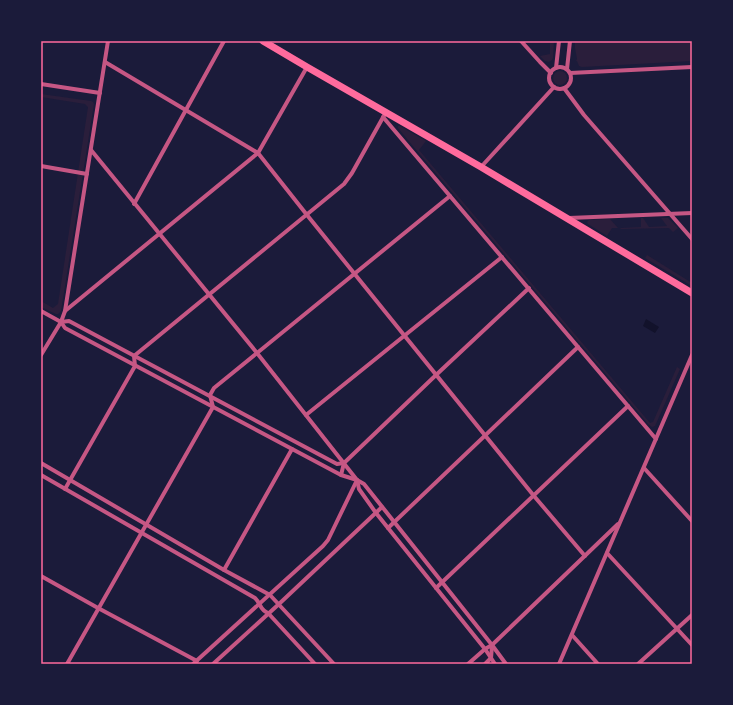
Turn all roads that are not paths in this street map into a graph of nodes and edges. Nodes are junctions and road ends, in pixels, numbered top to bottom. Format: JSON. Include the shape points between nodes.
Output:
{"nodes":[{"id":1,"x":108,"y":41,"type":"edge"},
{"id":2,"x":224,"y":41,"type":"edge"},
{"id":3,"x":263,"y":41,"type":"edge"},
{"id":4,"x":522,"y":41,"type":"edge"},
{"id":5,"x":559,"y":41,"type":"edge"},
{"id":6,"x":570,"y":41,"type":"edge"},
{"id":7,"x":105,"y":62,"type":"junction"},
{"id":8,"x":307,"y":67,"type":"junction"},
{"id":9,"x":692,"y":67,"type":"edge"},
{"id":10,"x":556,"y":68,"type":"junction"},
{"id":11,"x":567,"y":69,"type":"junction"},
{"id":12,"x":551,"y":73,"type":"junction"},
{"id":13,"x":570,"y":74,"type":"junction"},
{"id":14,"x":41,"y":84,"type":"edge"},
{"id":15,"x":554,"y":87,"type":"junction"},
{"id":16,"x":564,"y":88,"type":"junction"},
{"id":17,"x":100,"y":93,"type":"junction"},
{"id":18,"x":186,"y":110,"type":"junction"},
{"id":19,"x":385,"y":114,"type":"junction"},
{"id":20,"x":91,"y":150,"type":"junction"},
{"id":21,"x":258,"y":153,"type":"junction"},
{"id":22,"x":41,"y":166,"type":"edge"},
{"id":23,"x":481,"y":167,"type":"junction"},
{"id":24,"x":87,"y":174,"type":"junction"},
{"id":25,"x":450,"y":196,"type":"junction"},
{"id":26,"x":134,"y":204,"type":"junction"},
{"id":27,"x":670,"y":213,"type":"junction"},
{"id":28,"x":692,"y":213,"type":"edge"},
{"id":29,"x":307,"y":215,"type":"junction"},
{"id":30,"x":567,"y":218,"type":"junction"},
{"id":31,"x":159,"y":234,"type":"junction"},
{"id":32,"x":692,"y":239,"type":"edge"},
{"id":33,"x":502,"y":257,"type":"junction"},
{"id":34,"x":354,"y":274,"type":"junction"},
{"id":35,"x":528,"y":288,"type":"junction"},
{"id":36,"x":692,"y":293,"type":"edge"},
{"id":37,"x":209,"y":295,"type":"junction"},
{"id":38,"x":41,"y":311,"type":"edge"},
{"id":39,"x":65,"y":311,"type":"junction"},
{"id":40,"x":61,"y":322,"type":"junction"},
{"id":41,"x":404,"y":336,"type":"junction"},
{"id":42,"x":578,"y":347,"type":"junction"},
{"id":43,"x":257,"y":354,"type":"junction"},
{"id":44,"x":41,"y":355,"type":"edge"},
{"id":45,"x":692,"y":355,"type":"edge"},
{"id":46,"x":134,"y":356,"type":"junction"},
{"id":47,"x":134,"y":366,"type":"junction"},
{"id":48,"x":436,"y":375,"type":"junction"},
{"id":49,"x":210,"y":393,"type":"junction"},
{"id":50,"x":628,"y":406,"type":"junction"},
{"id":51,"x":213,"y":407,"type":"junction"},
{"id":52,"x":306,"y":415,"type":"junction"},
{"id":53,"x":485,"y":435,"type":"junction"},
{"id":54,"x":656,"y":439,"type":"junction"},
{"id":55,"x":292,"y":449,"type":"junction"},
{"id":56,"x":41,"y":463,"type":"edge"},
{"id":57,"x":344,"y":463,"type":"junction"},
{"id":58,"x":644,"y":468,"type":"junction"},
{"id":59,"x":41,"y":475,"type":"edge"},
{"id":60,"x":340,"y":475,"type":"junction"},
{"id":61,"x":70,"y":480,"type":"junction"},
{"id":62,"x":357,"y":480,"type":"junction"},
{"id":63,"x":65,"y":489,"type":"junction"},
{"id":64,"x":534,"y":496,"type":"junction"},
{"id":65,"x":382,"y":508,"type":"junction"},
{"id":66,"x":376,"y":512,"type":"junction"},
{"id":67,"x":692,"y":521,"type":"edge"},
{"id":68,"x":394,"y":522,"type":"junction"},
{"id":69,"x":620,"y":522,"type":"junction"},
{"id":70,"x":146,"y":524,"type":"junction"},
{"id":71,"x":388,"y":528,"type":"junction"},
{"id":72,"x":142,"y":533,"type":"junction"},
{"id":73,"x":607,"y":553,"type":"junction"},
{"id":74,"x":585,"y":556,"type":"junction"},
{"id":75,"x":224,"y":570,"type":"junction"},
{"id":76,"x":41,"y":576,"type":"edge"},
{"id":77,"x":442,"y":582,"type":"junction"},
{"id":78,"x":436,"y":588,"type":"junction"},
{"id":79,"x":270,"y":595,"type":"junction"},
{"id":80,"x":260,"y":603,"type":"junction"},
{"id":81,"x":279,"y":604,"type":"junction"},
{"id":82,"x":98,"y":608,"type":"junction"},
{"id":83,"x":268,"y":613,"type":"junction"},
{"id":84,"x":692,"y":615,"type":"edge"},
{"id":85,"x":677,"y":628,"type":"junction"},
{"id":86,"x":572,"y":634,"type":"junction"},
{"id":87,"x":492,"y":645,"type":"junction"},
{"id":88,"x":692,"y":645,"type":"edge"},
{"id":89,"x":485,"y":649,"type":"junction"},
{"id":90,"x":491,"y":658,"type":"junction"},
{"id":91,"x":195,"y":662,"type":"edge"},
{"id":92,"x":66,"y":664,"type":"edge"},
{"id":93,"x":213,"y":664,"type":"edge"},
{"id":94,"x":315,"y":664,"type":"edge"},
{"id":95,"x":334,"y":664,"type":"edge"},
{"id":96,"x":468,"y":664,"type":"edge"},
{"id":97,"x":485,"y":664,"type":"edge"},
{"id":98,"x":496,"y":664,"type":"edge"},
{"id":99,"x":506,"y":664,"type":"edge"},
{"id":100,"x":559,"y":664,"type":"edge"},
{"id":101,"x":598,"y":664,"type":"edge"},
{"id":102,"x":638,"y":664,"type":"edge"}],
"edges":[{"from":1,"to":7,"type":"street"},
{"from":2,"to":18,"type":"street"},
{"from":3,"to":8,"type":"main road"},
{"from":4,"to":12,"type":"street"},
{"from":5,"to":10,"type":"street"},
{"from":6,"to":11,"type":"street"},
{"from":7,"to":17,"type":"street"},
{"from":7,"to":18,"type":"street"},
{"from":8,"to":19,"type":"main road"},
{"from":8,"to":21,"type":"street"},
{"from":9,"to":13,"type":"street"},
{"from":10,"to":11,"type":"street"},
{"from":10,"to":12,"type":"street"},
{"from":11,"to":13,"type":"street"},
{"from":12,"to":15,"type":"street","via":[[550,82]]},
{"from":13,"to":16,"type":"street","via":[[570,82]]},
{"from":14,"to":17,"type":"street"},
{"from":15,"to":16,"type":"street"},
{"from":15,"to":23,"type":"street"},
{"from":16,"to":27,"type":"street","via":[[584,115]]},
{"from":17,"to":20,"type":"street"},
{"from":18,"to":21,"type":"street"},
{"from":18,"to":26,"type":"street"},
{"from":19,"to":23,"type":"main road"},
{"from":19,"to":25,"type":"street"},
{"from":19,"to":29,"type":"street","via":[[344,184]]},
{"from":20,"to":24,"type":"street"},
{"from":20,"to":26,"type":"street"},
{"from":21,"to":29,"type":"street"},
{"from":21,"to":31,"type":"street"},
{"from":22,"to":24,"type":"street"},
{"from":23,"to":30,"type":"main road"},
{"from":24,"to":39,"type":"street"},
{"from":25,"to":33,"type":"street"},
{"from":25,"to":34,"type":"street"},
{"from":26,"to":31,"type":"street"},
{"from":27,"to":28,"type":"street"},
{"from":27,"to":30,"type":"street"},
{"from":27,"to":32,"type":"street"},
{"from":29,"to":34,"type":"street"},
{"from":29,"to":37,"type":"street"},
{"from":30,"to":36,"type":"main road"},
{"from":31,"to":37,"type":"street"},
{"from":31,"to":39,"type":"street"},
{"from":33,"to":35,"type":"street"},
{"from":33,"to":41,"type":"street"},
{"from":34,"to":41,"type":"street"},
{"from":34,"to":43,"type":"street"},
{"from":35,"to":42,"type":"street"},
{"from":35,"to":48,"type":"street"},
{"from":37,"to":43,"type":"street"},
{"from":37,"to":46,"type":"street"},
{"from":38,"to":40,"type":"street"},
{"from":39,"to":40,"type":"street"},
{"from":40,"to":44,"type":"street"},
{"from":40,"to":46,"type":"street","via":[[69,321]]},
{"from":40,"to":47,"type":"street","via":[[65,328]]},
{"from":41,"to":48,"type":"street"},
{"from":41,"to":52,"type":"street"},
{"from":42,"to":50,"type":"street"},
{"from":42,"to":53,"type":"street"},
{"from":43,"to":49,"type":"street"},
{"from":43,"to":52,"type":"street"},
{"from":45,"to":54,"type":"street"},
{"from":46,"to":47,"type":"street"},
{"from":46,"to":49,"type":"street"},
{"from":47,"to":51,"type":"street"},
{"from":47,"to":61,"type":"street"},
{"from":48,"to":53,"type":"street"},
{"from":48,"to":57,"type":"street"},
{"from":49,"to":51,"type":"street"},
{"from":49,"to":57,"type":"street","via":[[337,464]]},
{"from":50,"to":54,"type":"street"},
{"from":50,"to":64,"type":"street"},
{"from":51,"to":55,"type":"street"},
{"from":51,"to":70,"type":"street"},
{"from":52,"to":57,"type":"street"},
{"from":53,"to":64,"type":"street"},
{"from":53,"to":68,"type":"street"},
{"from":54,"to":58,"type":"street"},
{"from":55,"to":60,"type":"street"},
{"from":55,"to":75,"type":"street"},
{"from":56,"to":61,"type":"street"},
{"from":57,"to":60,"type":"street"},
{"from":57,"to":62,"type":"street"},
{"from":58,"to":67,"type":"street"},
{"from":58,"to":69,"type":"street"},
{"from":59,"to":63,"type":"street"},
{"from":60,"to":62,"type":"street"},
{"from":61,"to":63,"type":"street"},
{"from":61,"to":70,"type":"street"},
{"from":62,"to":65,"type":"street","via":[[364,484]]},
{"from":62,"to":66,"type":"street","via":[[359,489]]},
{"from":62,"to":79,"type":"street","via":[[328,540]]},
{"from":63,"to":72,"type":"street"},
{"from":64,"to":74,"type":"street"},
{"from":64,"to":77,"type":"street"},
{"from":65,"to":66,"type":"street"},
{"from":65,"to":68,"type":"street"},
{"from":66,"to":71,"type":"street"},
{"from":66,"to":81,"type":"street"},
{"from":68,"to":71,"type":"street"},
{"from":68,"to":77,"type":"street"},
{"from":69,"to":73,"type":"street"},
{"from":69,"to":74,"type":"street"},
{"from":70,"to":72,"type":"street"},
{"from":70,"to":75,"type":"street"},
{"from":71,"to":78,"type":"street"},
{"from":72,"to":80,"type":"street"},
{"from":72,"to":82,"type":"street"},
{"from":73,"to":85,"type":"street"},
{"from":73,"to":86,"type":"street"},
{"from":74,"to":87,"type":"street"},
{"from":75,"to":79,"type":"street"},
{"from":76,"to":82,"type":"street"},
{"from":77,"to":78,"type":"street"},
{"from":77,"to":87,"type":"street"},
{"from":78,"to":89,"type":"street"},
{"from":79,"to":80,"type":"street"},
{"from":79,"to":81,"type":"street"},
{"from":80,"to":83,"type":"street","via":[[261,608]]},
{"from":80,"to":91,"type":"street"},
{"from":81,"to":83,"type":"street"},
{"from":81,"to":95,"type":"street"},
{"from":82,"to":91,"type":"street"},
{"from":82,"to":92,"type":"street"},
{"from":83,"to":93,"type":"street"},
{"from":83,"to":94,"type":"street"},
{"from":84,"to":85,"type":"street"},
{"from":85,"to":88,"type":"street"},
{"from":85,"to":102,"type":"street"},
{"from":86,"to":100,"type":"street"},
{"from":86,"to":101,"type":"street"},
{"from":87,"to":89,"type":"street"},
{"from":87,"to":90,"type":"street"},
{"from":87,"to":99,"type":"street"},
{"from":89,"to":90,"type":"street"},
{"from":89,"to":96,"type":"street"},
{"from":90,"to":97,"type":"street"},
{"from":90,"to":98,"type":"street"}]}
